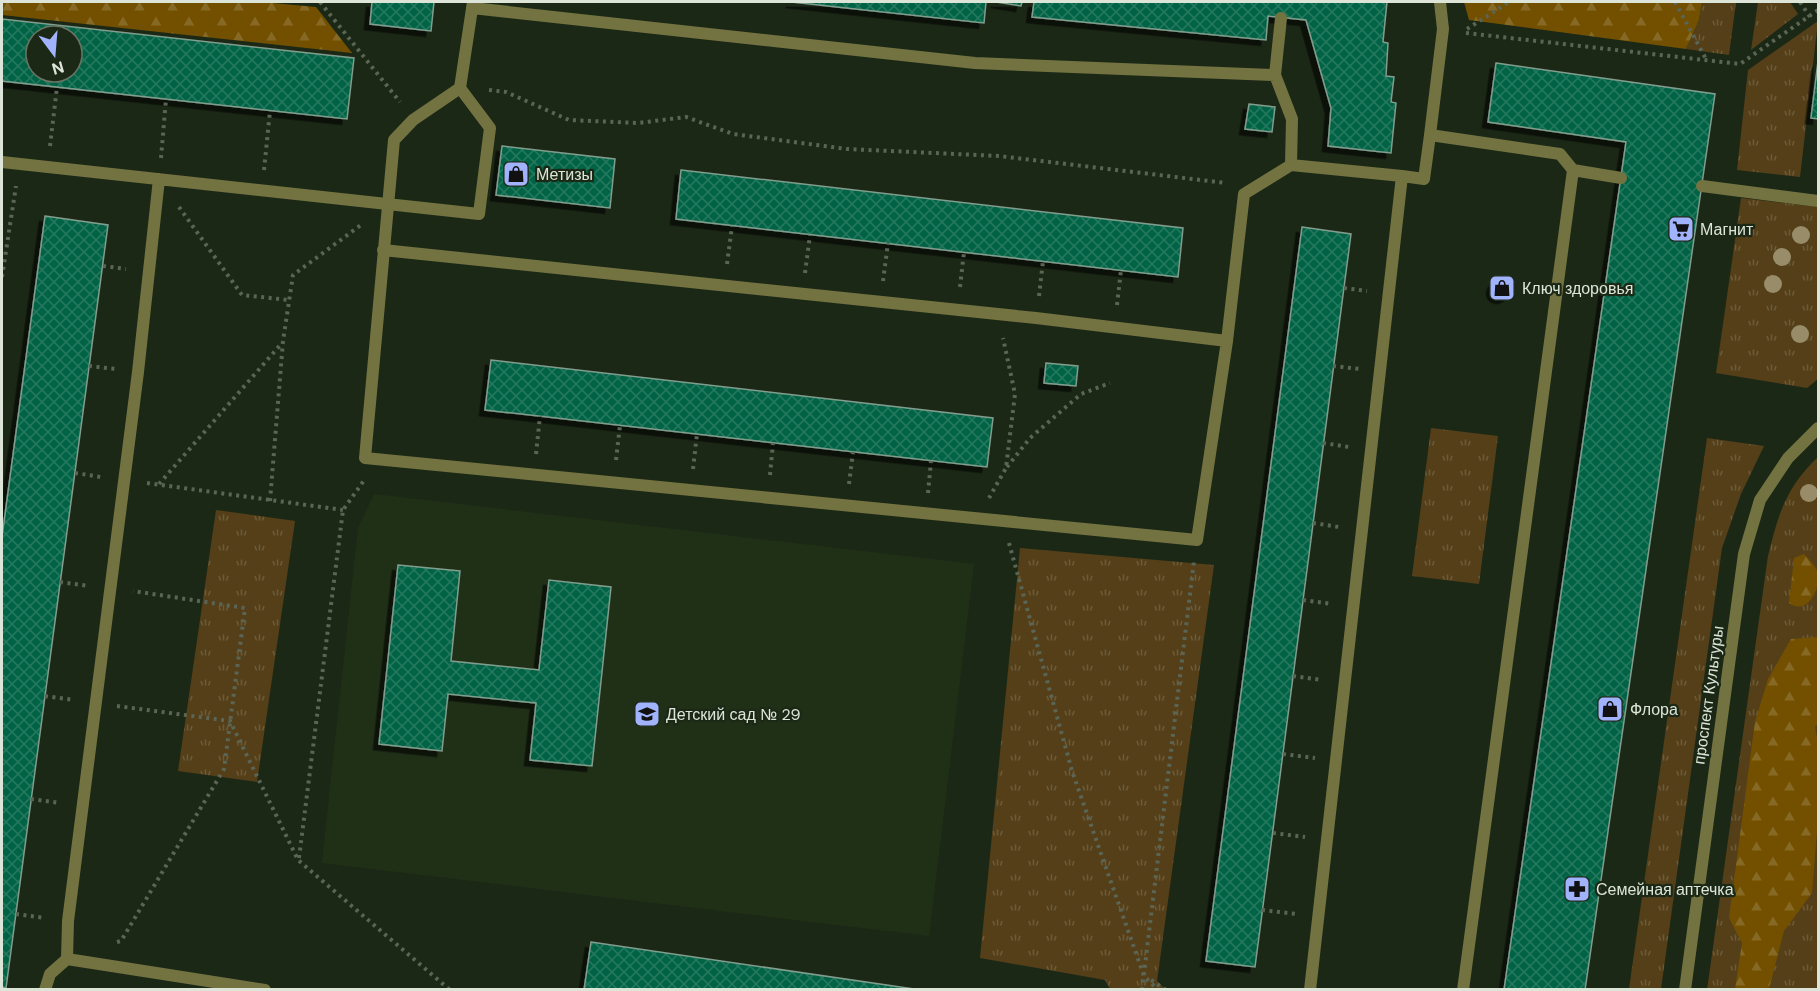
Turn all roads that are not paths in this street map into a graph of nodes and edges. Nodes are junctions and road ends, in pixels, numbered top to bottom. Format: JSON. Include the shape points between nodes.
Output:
{"nodes":[{"id":1,"x":1440,"y":2,"type":"edge"},
{"id":2,"x":472,"y":5,"type":"edge"},
{"id":3,"x":1281,"y":18,"type":"dead end"},
{"id":4,"x":1275,"y":75,"type":"junction"},
{"id":5,"x":460,"y":88,"type":"junction"},
{"id":6,"x":1430,"y":135,"type":"junction"},
{"id":7,"x":2,"y":162,"type":"edge"},
{"id":8,"x":1291,"y":165,"type":"junction"},
{"id":9,"x":1573,"y":171,"type":"junction"},
{"id":10,"x":1402,"y":176,"type":"junction"},
{"id":11,"x":1621,"y":178,"type":"dead end"},
{"id":12,"x":159,"y":179,"type":"junction"},
{"id":13,"x":1702,"y":186,"type":"dead end"},
{"id":14,"x":1818,"y":201,"type":"edge"},
{"id":15,"x":388,"y":205,"type":"junction"},
{"id":16,"x":383,"y":250,"type":"junction"},
{"id":17,"x":1227,"y":341,"type":"junction"},
{"id":18,"x":1818,"y":428,"type":"edge"},
{"id":19,"x":67,"y":959,"type":"junction"},
{"id":20,"x":45,"y":990,"type":"edge"},
{"id":21,"x":265,"y":990,"type":"edge"},
{"id":22,"x":1310,"y":990,"type":"edge"},
{"id":23,"x":1463,"y":990,"type":"edge"},
{"id":24,"x":1684,"y":990,"type":"edge"}],
"edges":[{"from":1,"to":6,"type":"street","via":[[1443,29]]},
{"from":2,"to":4,"type":"street","via":[[975,63]]},
{"from":2,"to":5,"type":"street"},
{"from":3,"to":4,"type":"street"},
{"from":4,"to":8,"type":"street","via":[[1292,119]]},
{"from":5,"to":15,"type":"street","via":[[413,120],[394,140]]},
{"from":5,"to":15,"type":"street","via":[[490,128],[479,214]]},
{"from":6,"to":9,"type":"street","via":[[1560,154]]},
{"from":6,"to":10,"type":"street","via":[[1424,179]]},
{"from":7,"to":12,"type":"street"},
{"from":8,"to":10,"type":"street"},
{"from":8,"to":17,"type":"street","via":[[1244,194]]},
{"from":9,"to":11,"type":"street"},
{"from":9,"to":23,"type":"street"},
{"from":10,"to":22,"type":"street"},
{"from":12,"to":15,"type":"street"},
{"from":12,"to":19,"type":"street","via":[[68,921]]},
{"from":13,"to":14,"type":"street"},
{"from":15,"to":16,"type":"street"},
{"from":16,"to":17,"type":"street"},
{"from":16,"to":17,"type":"street","via":[[365,458],[1197,540]]},
{"from":18,"to":24,"type":"street","name":"проспект Культуры","via":[[1788,458],[1761,500],[1744,554]]},
{"from":19,"to":20,"type":"street","via":[[50,974]]},
{"from":19,"to":21,"type":"street"}]}
